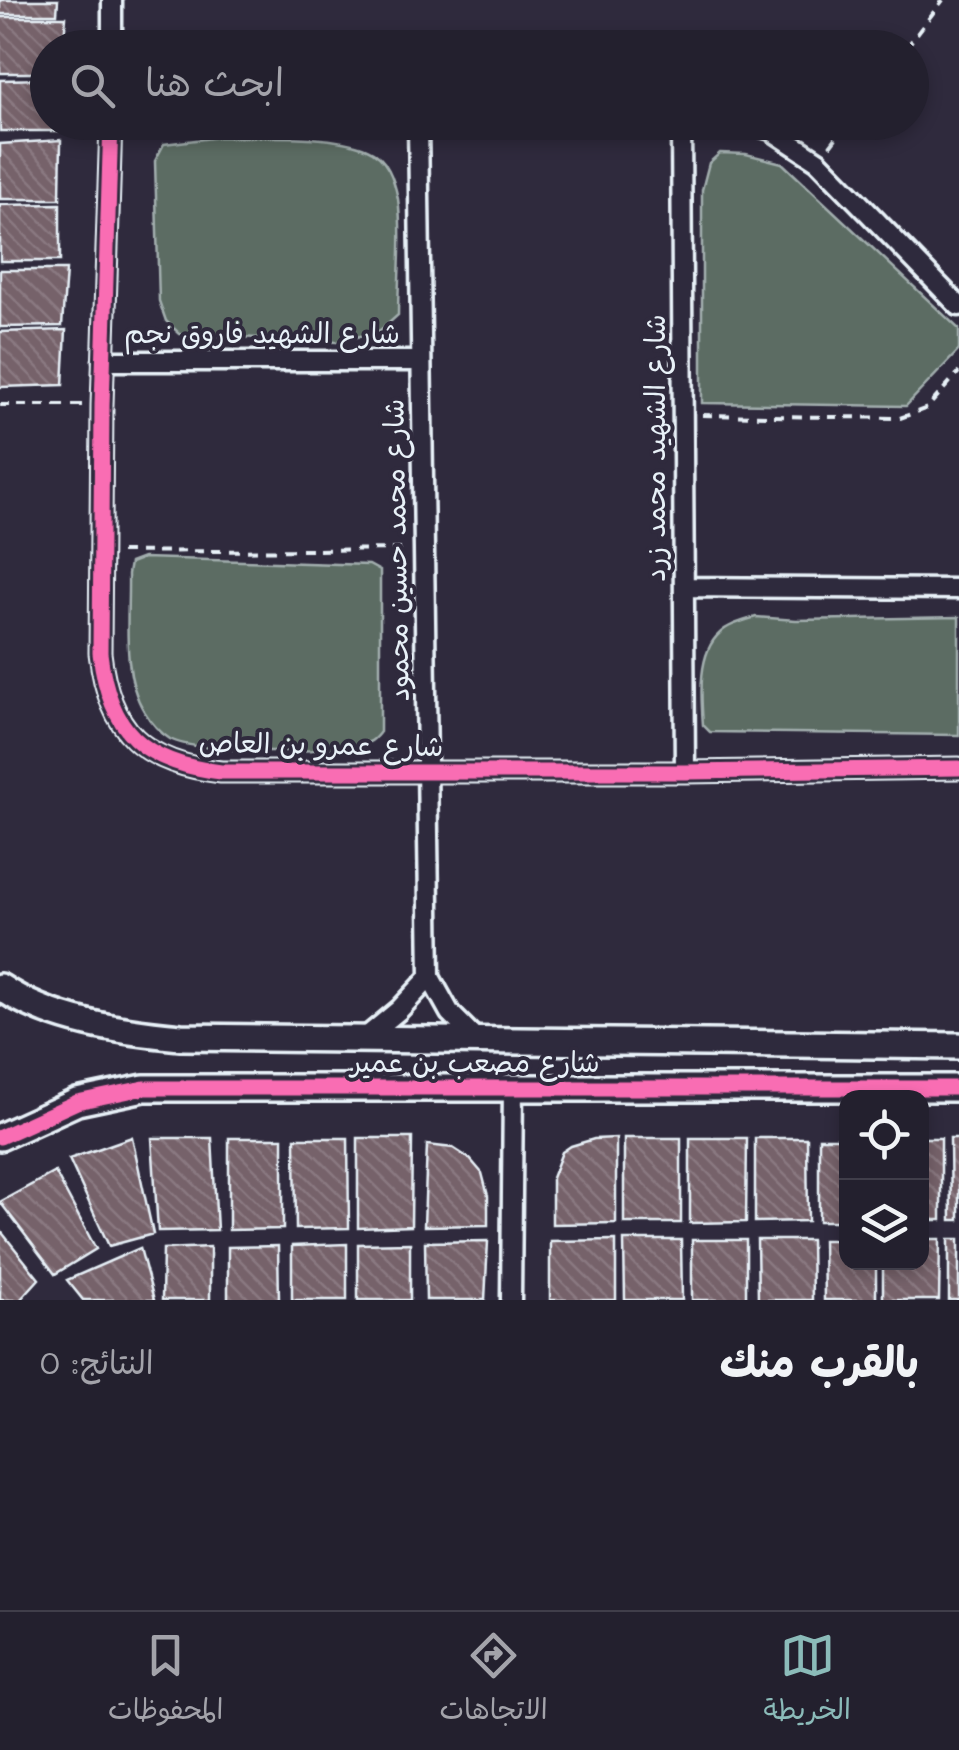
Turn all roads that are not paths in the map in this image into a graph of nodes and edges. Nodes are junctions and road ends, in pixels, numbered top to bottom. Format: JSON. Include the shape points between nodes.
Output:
{"nodes":[{"id":1,"x":112,"y":0,"type":"edge"},
{"id":2,"x":112,"y":30,"type":"edge"},
{"id":3,"x":110,"y":140,"type":"edge"},
{"id":4,"x":418,"y":140,"type":"edge"},
{"id":5,"x":680,"y":140,"type":"edge"},
{"id":6,"x":786,"y":140,"type":"edge"},
{"id":7,"x":959,"y":306,"type":"edge"},
{"id":8,"x":104,"y":361,"type":"junction"},
{"id":9,"x":421,"y":361,"type":"junction"},
{"id":10,"x":684,"y":587,"type":"junction"},
{"id":11,"x":959,"y":589,"type":"edge"},
{"id":12,"x":959,"y":768,"type":"edge"},
{"id":13,"x":685,"y":772,"type":"junction"},
{"id":14,"x":427,"y":773,"type":"junction"},
{"id":15,"x":430,"y":977,"type":"junction"},
{"id":16,"x":6,"y":997,"type":"edge"},
{"id":17,"x":364,"y":1039,"type":"junction"},
{"id":18,"x":479,"y":1042,"type":"junction"},
{"id":19,"x":959,"y":1046,"type":"edge"},
{"id":20,"x":513,"y":1086,"type":"junction"},
{"id":21,"x":959,"y":1088,"type":"edge"},
{"id":22,"x":0,"y":1137,"type":"edge"},
{"id":23,"x":511,"y":1300,"type":"edge"}],
"edges":[{"from":1,"to":2,"type":"street"},
{"from":3,"to":8,"type":"street","name":"شارع عمرو بن العاص"},
{"from":4,"to":9,"type":"street","name":"شارع محمد حسين محمود"},
{"from":5,"to":10,"type":"street","name":"شارع الشهيد محمد زرد"},
{"from":6,"to":7,"type":"street","via":[[818,161]]},
{"from":8,"to":9,"type":"street","name":"شارع الشهيد فاروق نجم"},
{"from":8,"to":14,"type":"street","name":"شارع عمرو بن العاص","via":[[100,653],[120,724],[152,752],[193,769]]},
{"from":9,"to":14,"type":"street","name":"شارع محمد حسين محمود"},
{"from":10,"to":11,"type":"street"},
{"from":10,"to":13,"type":"street","name":"شارع الشهيد محمد زرد"},
{"from":12,"to":13,"type":"street","name":"شارع عمرو بن العاص"},
{"from":13,"to":14,"type":"street","name":"شارع عمرو بن العاص"},
{"from":14,"to":15,"type":"street","name":"شارع محمد حسين محمود"},
{"from":15,"to":17,"type":"street"},
{"from":15,"to":18,"type":"street","via":[[450,1013]]},
{"from":16,"to":17,"type":"street","name":"شارع مصعب بن عمير","via":[[143,1034]]},
{"from":17,"to":18,"type":"street","name":"شارع مصعب بن عمير"},
{"from":18,"to":19,"type":"street","name":"شارع مصعب بن عمير"},
{"from":20,"to":21,"type":"street","name":"شارع مصعب بن عمير"},
{"from":20,"to":22,"type":"street","name":"شارع مصعب بن عمير","via":[[144,1088],[77,1102]]},
{"from":20,"to":23,"type":"street"}]}
